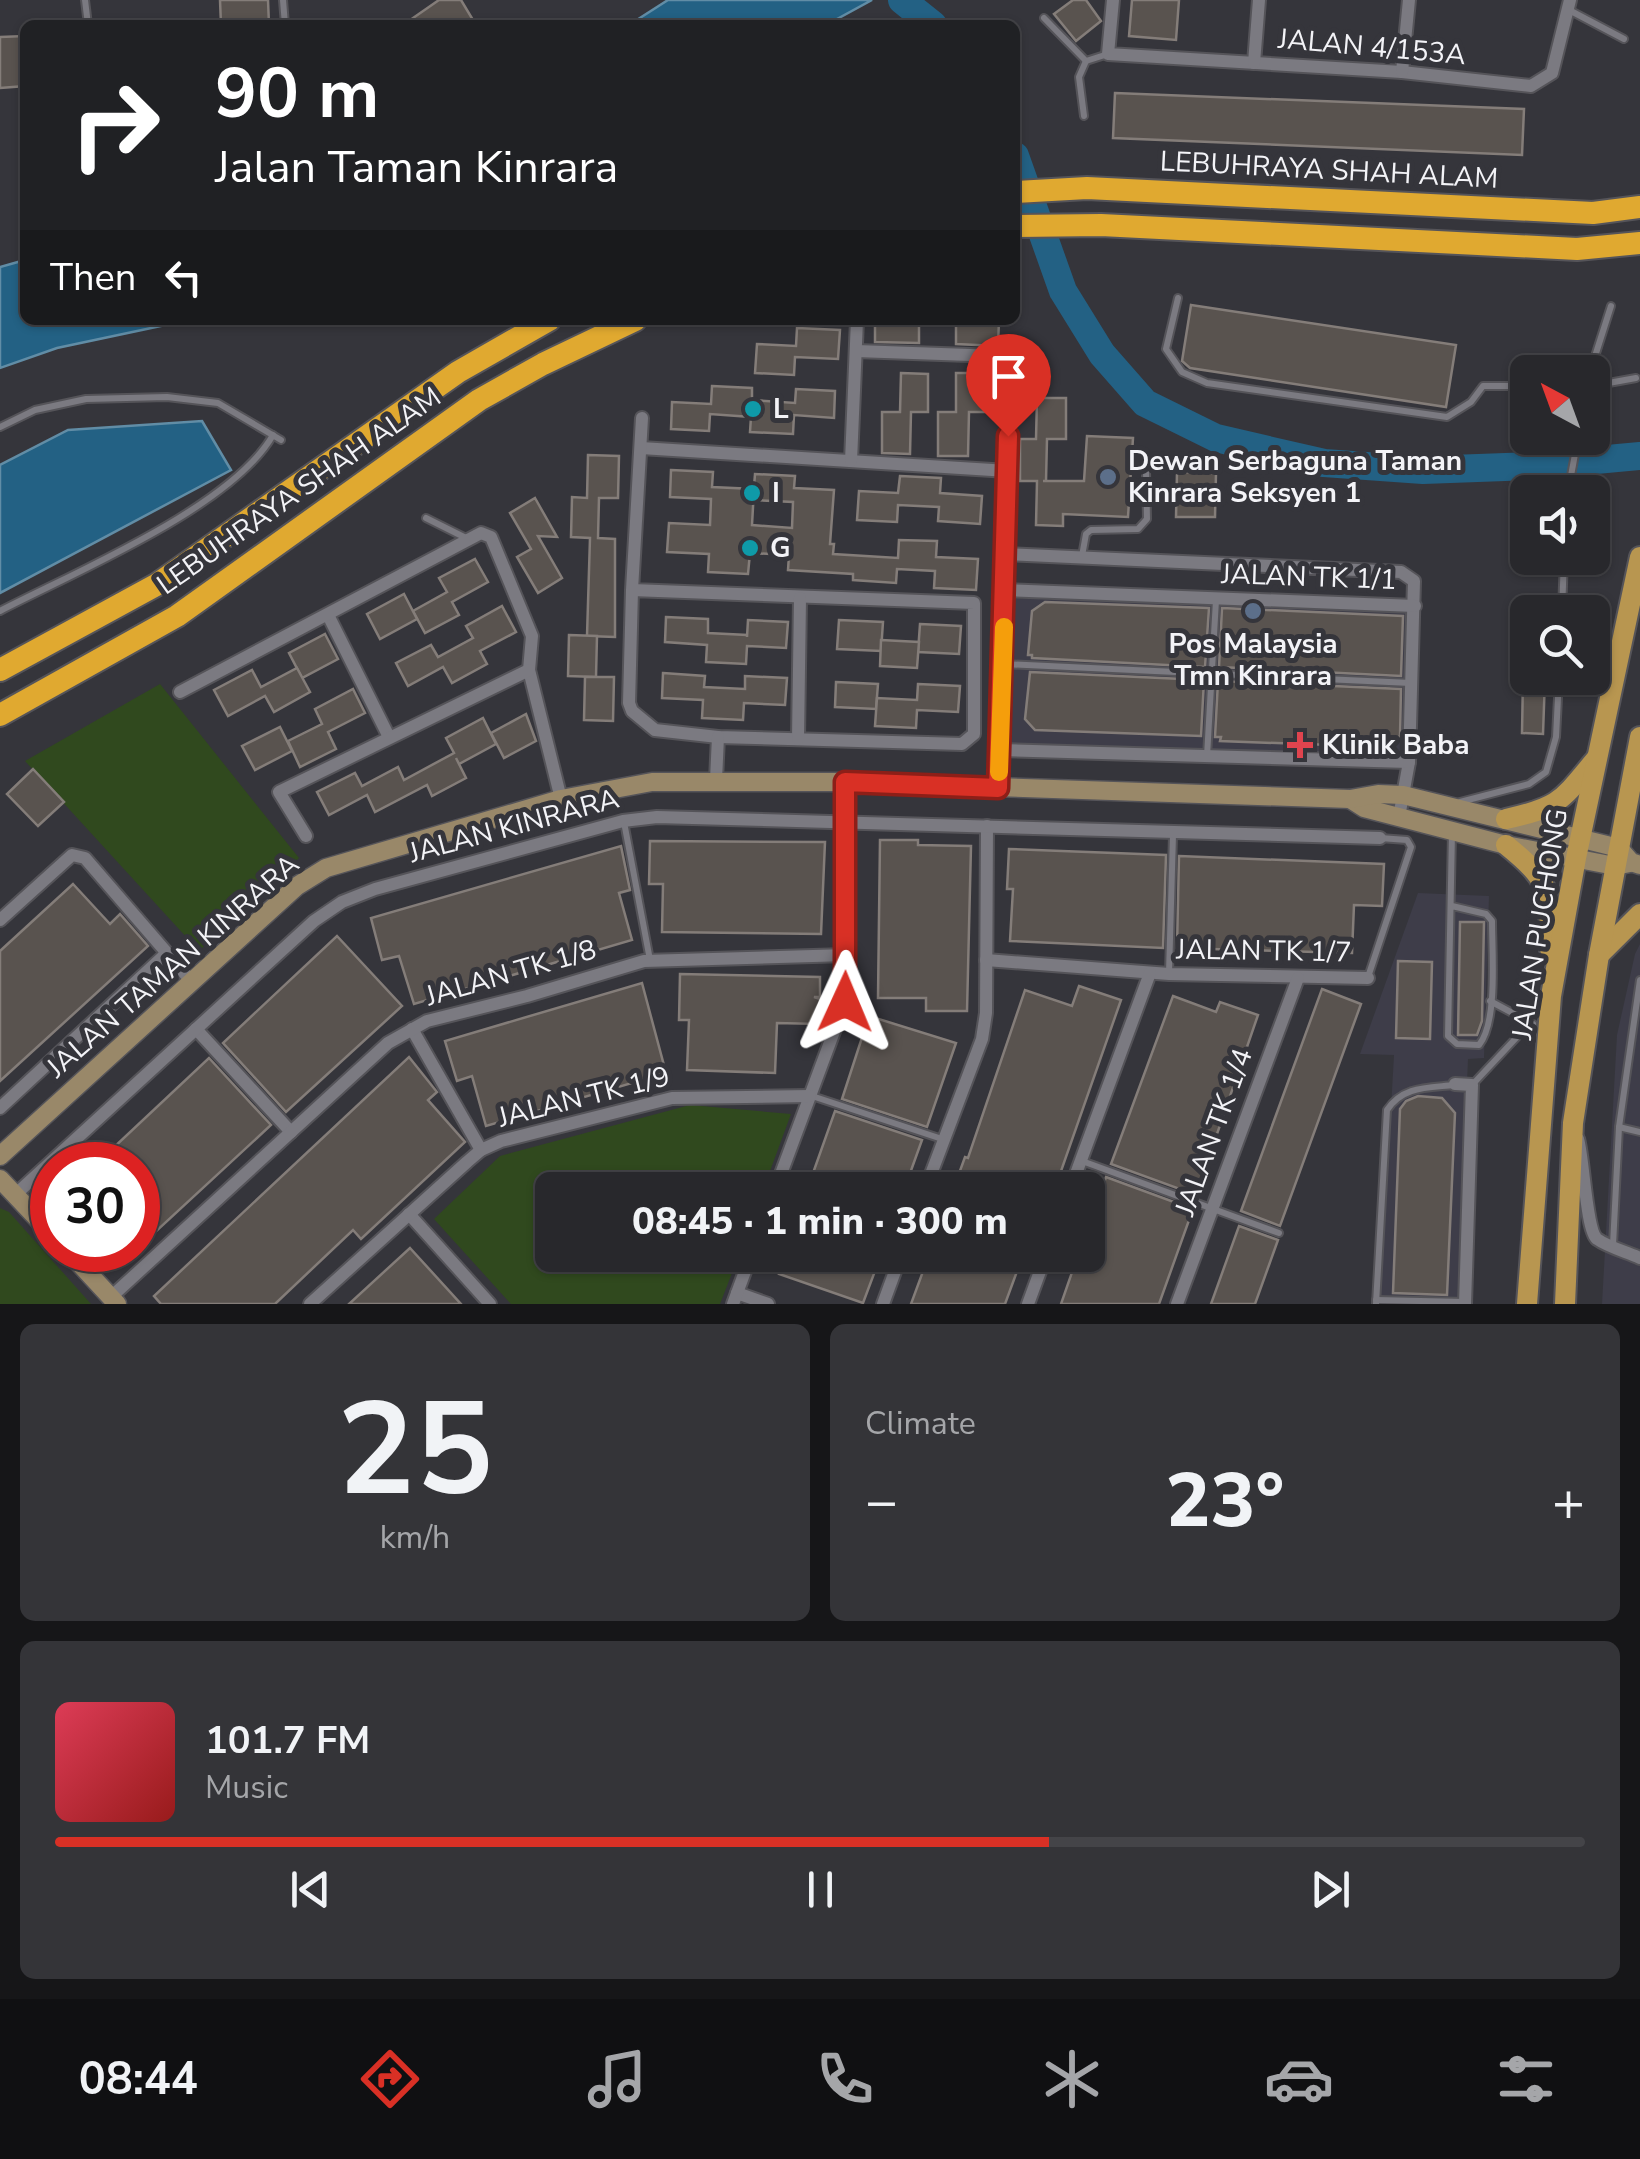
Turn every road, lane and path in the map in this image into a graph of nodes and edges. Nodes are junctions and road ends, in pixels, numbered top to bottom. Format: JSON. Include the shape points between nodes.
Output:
{"nodes":[{"id":1,"x":1114,"y":0,"type":"edge"},
{"id":2,"x":1259,"y":0,"type":"edge"},
{"id":3,"x":1409,"y":0,"type":"edge"},
{"id":4,"x":1569,"y":5,"type":"edge"},
{"id":5,"x":1044,"y":18,"type":"dead end"},
{"id":6,"x":1624,"y":39,"type":"dead end"},
{"id":7,"x":1108,"y":54,"type":"junction"},
{"id":8,"x":1086,"y":61,"type":"junction"},
{"id":9,"x":1254,"y":63,"type":"junction"},
{"id":10,"x":1402,"y":72,"type":"junction"},
{"id":11,"x":1084,"y":116,"type":"dead end"},
{"id":12,"x":1020,"y":192,"type":"edge"},
{"id":13,"x":1640,"y":207,"type":"edge"},
{"id":14,"x":1020,"y":226,"type":"edge"},
{"id":15,"x":1640,"y":243,"type":"edge"},
{"id":16,"x":1178,"y":298,"type":"dead end"},
{"id":17,"x":1610,"y":306,"type":"dead end"},
{"id":18,"x":540,"y":325,"type":"edge"},
{"id":19,"x":625,"y":325,"type":"edge"},
{"id":20,"x":857,"y":325,"type":"edge"},
{"id":21,"x":856,"y":351,"type":"junction"},
{"id":22,"x":1595,"y":355,"type":"edge"},
{"id":23,"x":1636,"y":378,"type":"dead end"},
{"id":24,"x":1610,"y":383,"type":"edge"},
{"id":25,"x":1510,"y":386,"type":"edge"},
{"id":26,"x":642,"y":418,"type":"dead end"},
{"id":27,"x":0,"y":427,"type":"edge"},
{"id":28,"x":272,"y":435,"type":"junction"},
{"id":29,"x":282,"y":440,"type":"dead end"},
{"id":30,"x":641,"y":448,"type":"junction"},
{"id":31,"x":850,"y":461,"type":"junction"},
{"id":32,"x":1146,"y":470,"type":"dead end"},
{"id":33,"x":1008,"y":471,"type":"junction"},
{"id":34,"x":426,"y":518,"type":"dead end"},
{"id":35,"x":466,"y":538,"type":"junction"},
{"id":36,"x":1006,"y":554,"type":"junction"},
{"id":37,"x":1640,"y":557,"type":"edge"},
{"id":38,"x":1082,"y":558,"type":"junction"},
{"id":39,"x":632,"y":590,"type":"junction"},
{"id":40,"x":1006,"y":590,"type":"junction"},
{"id":41,"x":800,"y":598,"type":"junction"},
{"id":42,"x":1216,"y":598,"type":"junction"},
{"id":43,"x":1415,"y":606,"type":"junction"},
{"id":44,"x":0,"y":611,"type":"edge"},
{"id":45,"x":328,"y":615,"type":"junction"},
{"id":46,"x":1003,"y":664,"type":"junction"},
{"id":47,"x":0,"y":670,"type":"edge"},
{"id":48,"x":530,"y":670,"type":"junction"},
{"id":49,"x":1212,"y":674,"type":"junction"},
{"id":50,"x":1412,"y":684,"type":"junction"},
{"id":51,"x":180,"y":692,"type":"dead end"},
{"id":52,"x":1558,"y":695,"type":"edge"},
{"id":53,"x":0,"y":714,"type":"edge"},
{"id":54,"x":389,"y":737,"type":"junction"},
{"id":55,"x":718,"y":737,"type":"junction"},
{"id":56,"x":798,"y":739,"type":"junction"},
{"id":57,"x":1639,"y":749,"type":"edge"},
{"id":58,"x":1000,"y":750,"type":"junction"},
{"id":59,"x":1207,"y":756,"type":"junction"},
{"id":60,"x":1598,"y":758,"type":"junction"},
{"id":61,"x":1409,"y":762,"type":"junction"},
{"id":62,"x":716,"y":780,"type":"junction"},
{"id":63,"x":845,"y":782,"type":"junction"},
{"id":64,"x":998,"y":788,"type":"junction"},
{"id":65,"x":1404,"y":795,"type":"junction"},
{"id":66,"x":562,"y":799,"type":"junction"},
{"id":67,"x":1350,"y":799,"type":"junction"},
{"id":68,"x":1439,"y":804,"type":"junction"},
{"id":69,"x":1399,"y":817,"type":"junction"},
{"id":70,"x":1506,"y":820,"type":"junction"},
{"id":71,"x":623,"y":821,"type":"junction"},
{"id":72,"x":845,"y":823,"type":"junction"},
{"id":73,"x":987,"y":826,"type":"junction"},
{"id":74,"x":1452,"y":830,"type":"junction"},
{"id":75,"x":1172,"y":835,"type":"junction"},
{"id":76,"x":306,"y":836,"type":"dead end"},
{"id":77,"x":1581,"y":837,"type":"junction"},
{"id":78,"x":1380,"y":838,"type":"joint"},
{"id":79,"x":1506,"y":845,"type":"junction"},
{"id":80,"x":1576,"y":858,"type":"junction"},
{"id":81,"x":1626,"y":860,"type":"edge"},
{"id":82,"x":1452,"y":906,"type":"junction"},
{"id":83,"x":1640,"y":914,"type":"edge"},
{"id":84,"x":0,"y":920,"type":"edge"},
{"id":85,"x":167,"y":953,"type":"junction"},
{"id":86,"x":846,"y":955,"type":"junction"},
{"id":87,"x":1599,"y":955,"type":"junction"},
{"id":88,"x":650,"y":960,"type":"junction"},
{"id":89,"x":986,"y":960,"type":"junction"},
{"id":90,"x":1150,"y":973,"type":"junction"},
{"id":91,"x":1169,"y":974,"type":"junction"},
{"id":92,"x":1298,"y":978,"type":"junction"},
{"id":93,"x":1368,"y":978,"type":"joint"},
{"id":94,"x":1640,"y":980,"type":"edge"},
{"id":95,"x":192,"y":982,"type":"junction"},
{"id":96,"x":1550,"y":996,"type":"junction"},
{"id":97,"x":1490,"y":1001,"type":"junction"},
{"id":98,"x":1539,"y":1027,"type":"junction"},
{"id":99,"x":196,"y":1029,"type":"junction"},
{"id":100,"x":412,"y":1029,"type":"junction"},
{"id":101,"x":1455,"y":1084,"type":"joint"},
{"id":102,"x":1472,"y":1084,"type":"junction"},
{"id":103,"x":810,"y":1096,"type":"junction"},
{"id":104,"x":0,"y":1108,"type":"edge"},
{"id":105,"x":1573,"y":1123,"type":"junction"},
{"id":106,"x":1619,"y":1127,"type":"junction"},
{"id":107,"x":291,"y":1132,"type":"junction"},
{"id":108,"x":1640,"y":1132,"type":"edge"},
{"id":109,"x":944,"y":1140,"type":"junction"},
{"id":110,"x":481,"y":1150,"type":"junction"},
{"id":111,"x":0,"y":1156,"type":"edge"},
{"id":112,"x":1080,"y":1161,"type":"junction"},
{"id":113,"x":783,"y":1172,"type":"edge"},
{"id":114,"x":932,"y":1172,"type":"edge"},
{"id":115,"x":1076,"y":1172,"type":"edge"},
{"id":116,"x":0,"y":1179,"type":"edge"},
{"id":117,"x":16,"y":1194,"type":"junction"},
{"id":118,"x":1212,"y":1208,"type":"junction"},
{"id":119,"x":30,"y":1210,"type":"edge"},
{"id":120,"x":409,"y":1214,"type":"junction"},
{"id":121,"x":1279,"y":1232,"type":"dead end"},
{"id":122,"x":1613,"y":1246,"type":"junction"},
{"id":123,"x":1640,"y":1258,"type":"edge"},
{"id":124,"x":87,"y":1272,"type":"edge"},
{"id":125,"x":745,"y":1272,"type":"edge"},
{"id":126,"x":894,"y":1272,"type":"edge"},
{"id":127,"x":1040,"y":1272,"type":"edge"},
{"id":128,"x":735,"y":1298,"type":"edge"},
{"id":129,"x":114,"y":1301,"type":"edge"},
{"id":130,"x":1376,"y":1302,"type":"edge"},
{"id":131,"x":1465,"y":1303,"type":"edge"},
{"id":132,"x":310,"y":1304,"type":"edge"},
{"id":133,"x":490,"y":1304,"type":"edge"},
{"id":134,"x":768,"y":1304,"type":"edge"},
{"id":135,"x":882,"y":1304,"type":"edge"},
{"id":136,"x":1028,"y":1304,"type":"edge"},
{"id":137,"x":1177,"y":1304,"type":"edge"},
{"id":138,"x":1526,"y":1304,"type":"edge"},
{"id":139,"x":1565,"y":1304,"type":"edge"}],
"edges":[{"from":1,"to":7,"type":"street"},
{"from":2,"to":9,"type":"street"},
{"from":3,"to":10,"type":"street"},
{"from":4,"to":6,"type":"lane"},
{"from":4,"to":10,"type":"street","name":"JALAN 4/153A","via":[[1552,73],[1530,86]]},
{"from":5,"to":8,"type":"lane"},
{"from":7,"to":8,"type":"lane"},
{"from":7,"to":9,"type":"street","name":"JALAN 4/153A"},
{"from":8,"to":11,"type":"lane","via":[[1079,77]]},
{"from":9,"to":10,"type":"street","name":"JALAN 4/153A"},
{"from":12,"to":13,"type":"highway","name":"LEBUHRAYA SHAH ALAM","via":[[1087,188],[1593,213]]},
{"from":14,"to":15,"type":"highway","via":[[1577,249]]},
{"from":16,"to":25,"type":"lane","via":[[1166,348],[1182,372],[1207,382],[1447,417],[1483,386]]},
{"from":17,"to":22,"type":"lane"},
{"from":18,"to":47,"type":"highway","name":"LEBUHRAYA SHAH ALAM","via":[[458,372],[156,585]]},
{"from":19,"to":53,"type":"highway","name":"LEBUHRAYA SHAH ALAM","via":[[479,400],[178,616]]},
{"from":20,"to":21,"type":"street"},
{"from":21,"to":31,"type":"street"},
{"from":21,"to":33,"type":"street","via":[[998,356],[1008,366]]},
{"from":23,"to":24,"type":"lane"},
{"from":26,"to":30,"type":"street"},
{"from":27,"to":28,"type":"lane","via":[[35,410],[86,399],[167,396],[218,403]]},
{"from":28,"to":29,"type":"lane"},
{"from":28,"to":44,"type":"lane","via":[[236,480],[203,503]]},
{"from":30,"to":31,"type":"street"},
{"from":30,"to":39,"type":"street"},
{"from":31,"to":33,"type":"street"},
{"from":32,"to":38,"type":"lane","via":[[1147,520],[1138,529],[1090,530]]},
{"from":33,"to":36,"type":"street"},
{"from":34,"to":35,"type":"lane"},
{"from":35,"to":45,"type":"street"},
{"from":35,"to":48,"type":"street","via":[[490,537],[532,636]]},
{"from":36,"to":38,"type":"street","name":"JALAN TK 1/1"},
{"from":36,"to":40,"type":"street"},
{"from":37,"to":60,"type":"main road","name":"JALAN PUCHONG"},
{"from":38,"to":43,"type":"street","name":"JALAN TK 1/1","via":[[1402,572],[1414,581]]},
{"from":39,"to":41,"type":"street"},
{"from":39,"to":55,"type":"street","via":[[632,711],[655,730]]},
{"from":40,"to":42,"type":"street","name":"JALAN TK 1/1"},
{"from":40,"to":46,"type":"street"},
{"from":41,"to":56,"type":"street"},
{"from":41,"to":56,"type":"street","via":[[974,603],[974,734],[962,744]]},
{"from":42,"to":43,"type":"street","name":"JALAN TK 1/1"},
{"from":42,"to":49,"type":"lane"},
{"from":43,"to":50,"type":"street"},
{"from":45,"to":51,"type":"street"},
{"from":45,"to":54,"type":"street"},
{"from":46,"to":49,"type":"lane"},
{"from":46,"to":58,"type":"street"},
{"from":48,"to":54,"type":"street"},
{"from":48,"to":66,"type":"street"},
{"from":49,"to":50,"type":"lane"},
{"from":49,"to":59,"type":"lane"},
{"from":50,"to":61,"type":"street"},
{"from":52,"to":68,"type":"lane","via":[[1546,772],[1504,792]]},
{"from":54,"to":76,"type":"street","via":[[279,792]]},
{"from":55,"to":56,"type":"street"},
{"from":55,"to":62,"type":"street"},
{"from":57,"to":81,"type":"main road"},
{"from":58,"to":59,"type":"street"},
{"from":58,"to":64,"type":"street"},
{"from":59,"to":61,"type":"street"},
{"from":60,"to":70,"type":"main road","via":[[1546,810]]},
{"from":60,"to":77,"type":"main road","name":"JALAN PUCHONG"},
{"from":61,"to":65,"type":"street"},
{"from":62,"to":63,"type":"street","name":"JALAN TAMAN KINRARA"},
{"from":62,"to":66,"type":"street","name":"JALAN TAMAN KINRARA","via":[[652,782]]},
{"from":63,"to":64,"type":"street","name":"JALAN TAMAN KINRARA"},
{"from":63,"to":72,"type":"street"},
{"from":64,"to":67,"type":"street","name":"JALAN TAMAN KINRARA"},
{"from":65,"to":67,"type":"street","name":"JALAN TAMAN KINRARA"},
{"from":65,"to":68,"type":"street","name":"JALAN TAMAN KINRARA"},
{"from":65,"to":69,"type":"street"},
{"from":66,"to":95,"type":"street","name":"JALAN TAMAN KINRARA","via":[[326,868],[297,886]]},
{"from":67,"to":69,"type":"street","name":"JALAN TAMAN KINRARA"},
{"from":68,"to":70,"type":"street","name":"JALAN TAMAN KINRARA"},
{"from":69,"to":74,"type":"street","name":"JALAN TAMAN KINRARA"},
{"from":70,"to":77,"type":"street","name":"JALAN TAMAN KINRARA"},
{"from":71,"to":72,"type":"street","name":"JALAN KINRARA"},
{"from":71,"to":88,"type":"lane"},
{"from":71,"to":99,"type":"street","name":"JALAN KINRARA","via":[[342,902]]},
{"from":72,"to":73,"type":"street","name":"JALAN KINRARA"},
{"from":72,"to":86,"type":"street"},
{"from":73,"to":75,"type":"street","name":"JALAN KINRARA"},
{"from":73,"to":89,"type":"street"},
{"from":74,"to":79,"type":"street","name":"JALAN TAMAN KINRARA"},
{"from":74,"to":82,"type":"lane"},
{"from":75,"to":78,"type":"street","name":"JALAN KINRARA"},
{"from":75,"to":91,"type":"lane"},
{"from":77,"to":80,"type":"main road","name":"JALAN PUCHONG"},
{"from":77,"to":81,"type":"street","name":"JALAN TAMAN KINRARA"},
{"from":78,"to":93,"type":"lane","name":"JALAN TK 1/7","via":[[1407,840],[1411,847]]},
{"from":79,"to":80,"type":"street","name":"JALAN TAMAN KINRARA"},
{"from":79,"to":96,"type":"main road","via":[[1542,878],[1550,896]]},
{"from":80,"to":81,"type":"street","name":"JALAN TAMAN KINRARA"},
{"from":80,"to":96,"type":"main road","name":"JALAN PUCHONG"},
{"from":81,"to":87,"type":"main road"},
{"from":82,"to":97,"type":"lane","via":[[1492,921]]},
{"from":82,"to":97,"type":"lane","via":[[1448,1036],[1457,1044],[1479,1045],[1487,1036]]},
{"from":83,"to":87,"type":"main road"},
{"from":84,"to":85,"type":"street","via":[[72,855],[85,858]]},
{"from":85,"to":95,"type":"street"},
{"from":85,"to":104,"type":"street"},
{"from":86,"to":88,"type":"street","name":"JALAN TK 1/8"},
{"from":86,"to":103,"type":"street","via":[[845,1002]]},
{"from":87,"to":105,"type":"main road"},
{"from":88,"to":100,"type":"street","name":"JALAN TK 1/8"},
{"from":89,"to":90,"type":"street","name":"JALAN TK 1/7"},
{"from":89,"to":109,"type":"street","via":[[982,1039]]},
{"from":90,"to":91,"type":"street","name":"JALAN TK 1/7"},
{"from":90,"to":112,"type":"street"},
{"from":91,"to":92,"type":"street","name":"JALAN TK 1/7"},
{"from":92,"to":93,"type":"street","name":"JALAN TK 1/7"},
{"from":92,"to":118,"type":"street","name":"JALAN TK 1/4"},
{"from":94,"to":106,"type":"lane"},
{"from":95,"to":111,"type":"street","name":"JALAN TAMAN KINRARA"},
{"from":96,"to":98,"type":"main road","name":"JALAN PUCHONG"},
{"from":97,"to":98,"type":"lane"},
{"from":98,"to":102,"type":"lane"},
{"from":98,"to":138,"type":"main road","name":"JALAN PUCHONG"},
{"from":99,"to":107,"type":"street"},
{"from":99,"to":117,"type":"street","name":"JALAN KINRARA"},
{"from":100,"to":107,"type":"street","name":"JALAN TK 1/8"},
{"from":100,"to":110,"type":"street"},
{"from":101,"to":102,"type":"street"},
{"from":101,"to":130,"type":"lane","via":[[1409,1090],[1387,1110]]},
{"from":102,"to":131,"type":"street"},
{"from":103,"to":109,"type":"lane"},
{"from":103,"to":110,"type":"street","name":"JALAN TK 1/9","via":[[672,1098]]},
{"from":103,"to":113,"type":"street"},
{"from":105,"to":122,"type":"street","via":[[1584,1159],[1587,1220],[1597,1240]]},
{"from":105,"to":139,"type":"main road"},
{"from":106,"to":108,"type":"lane"},
{"from":106,"to":122,"type":"lane"},
{"from":107,"to":129,"type":"street","name":"JALAN TK 1/8"},
{"from":109,"to":114,"type":"street"},
{"from":110,"to":120,"type":"street","name":"JALAN TK 1/9"},
{"from":112,"to":115,"type":"street"},
{"from":112,"to":118,"type":"lane"},
{"from":116,"to":117,"type":"street"},
{"from":117,"to":119,"type":"street"},
{"from":118,"to":121,"type":"lane"},
{"from":118,"to":137,"type":"street","name":"JALAN TK 1/4"},
{"from":120,"to":132,"type":"street","name":"JALAN TK 1/9"},
{"from":120,"to":133,"type":"street"},
{"from":122,"to":123,"type":"street"},
{"from":124,"to":129,"type":"street"},
{"from":125,"to":128,"type":"street"},
{"from":126,"to":135,"type":"street"},
{"from":127,"to":136,"type":"street"},
{"from":128,"to":134,"type":"street"},
{"from":130,"to":131,"type":"lane"}]}
